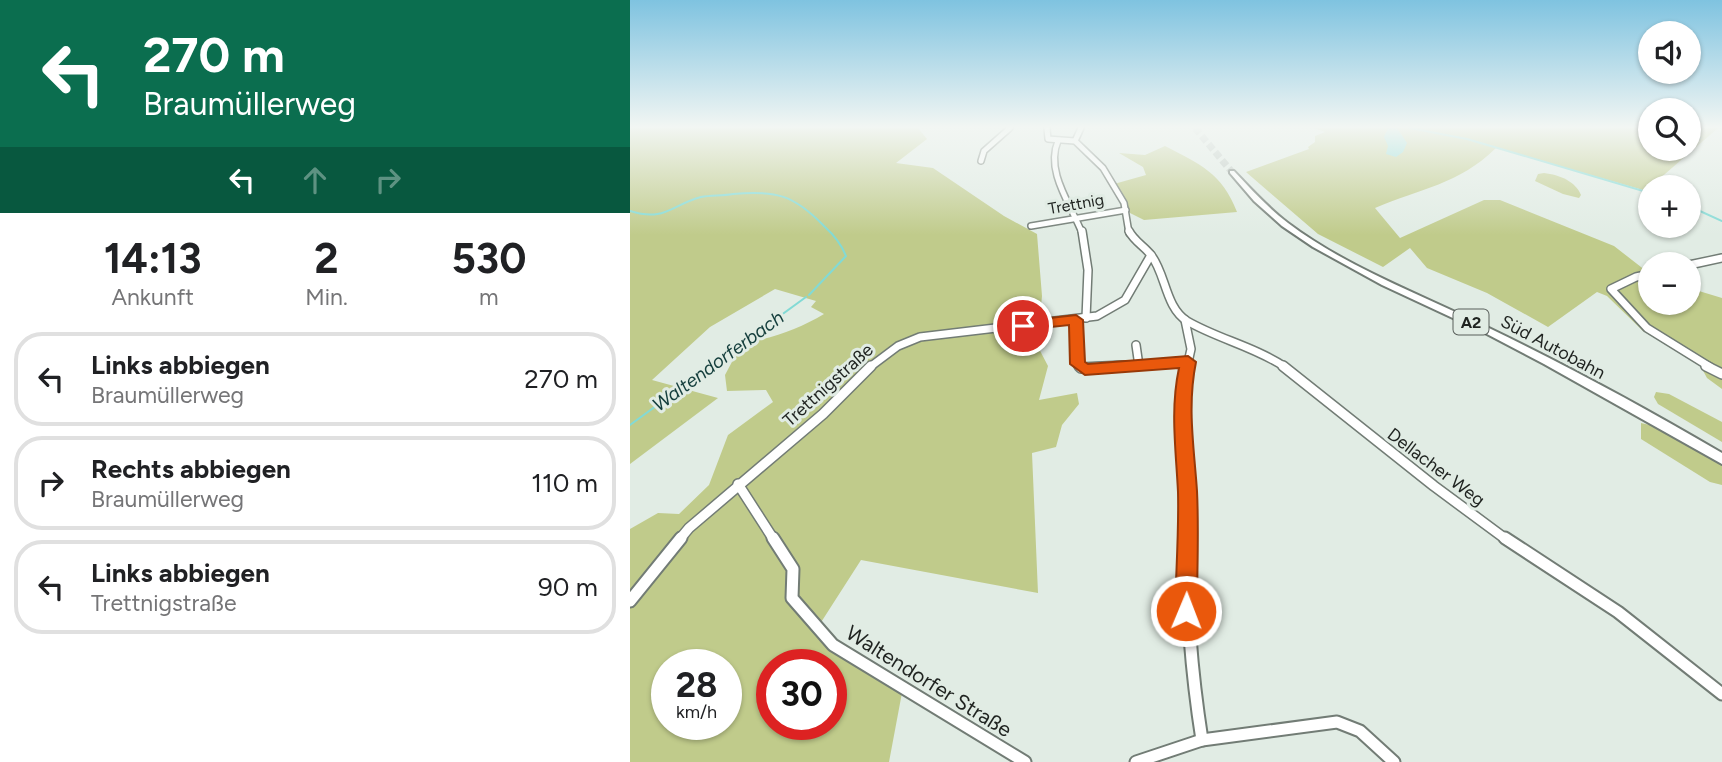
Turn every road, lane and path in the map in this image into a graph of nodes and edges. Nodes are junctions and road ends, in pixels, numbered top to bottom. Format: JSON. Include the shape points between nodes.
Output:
{"nodes":[{"id":1,"x":1054,"y":164,"type":"edge"},
{"id":2,"x":1098,"y":164,"type":"edge"},
{"id":3,"x":1126,"y":210,"type":"junction"},
{"id":4,"x":1077,"y":218,"type":"junction"},
{"id":5,"x":1031,"y":226,"type":"dead end"},
{"id":6,"x":1151,"y":255,"type":"junction"},
{"id":7,"x":1722,"y":258,"type":"edge"},
{"id":8,"x":1701,"y":262,"type":"edge"},
{"id":9,"x":1638,"y":277,"type":"edge"},
{"id":10,"x":1086,"y":318,"type":"junction"},
{"id":11,"x":1076,"y":320,"type":"junction"},
{"id":12,"x":1185,"y":320,"type":"junction"},
{"id":13,"x":1136,"y":345,"type":"dead end"},
{"id":14,"x":1188,"y":362,"type":"junction"},
{"id":15,"x":1139,"y":366,"type":"junction"},
{"id":16,"x":1722,"y":374,"type":"edge"},
{"id":17,"x":1722,"y":450,"type":"edge"},
{"id":18,"x":1722,"y":459,"type":"edge"},
{"id":19,"x":738,"y":484,"type":"junction"},
{"id":20,"x":630,"y":601,"type":"edge"},
{"id":21,"x":1722,"y":694,"type":"edge"},
{"id":22,"x":1202,"y":740,"type":"junction"},
{"id":23,"x":1025,"y":762,"type":"edge"},
{"id":24,"x":1136,"y":762,"type":"edge"},
{"id":25,"x":1394,"y":762,"type":"edge"}],
"edges":[{"from":1,"to":4,"type":"street"},
{"from":2,"to":3,"type":"street"},
{"from":3,"to":4,"type":"street","name":"Trettnig"},
{"from":3,"to":6,"type":"street","via":[[1129,234]]},
{"from":4,"to":5,"type":"street","name":"Trettnig"},
{"from":4,"to":10,"type":"street","via":[[1087,250]]},
{"from":6,"to":10,"type":"street","name":"Trettnigstraße","via":[[1125,300]]},
{"from":6,"to":12,"type":"street","via":[[1172,305]]},
{"from":7,"to":8,"type":"street"},
{"from":9,"to":16,"type":"street","via":[[1611,289],[1624,308],[1653,336]]},
{"from":10,"to":11,"type":"street","name":"Trettnigstraße"},
{"from":11,"to":15,"type":"street","via":[[1079,367]]},
{"from":11,"to":19,"type":"street","name":"Trettnigstraße","via":[[920,337],[898,346]]},
{"from":12,"to":14,"type":"street","via":[[1191,349]]},
{"from":12,"to":21,"type":"street","name":"Dellacher Weg","via":[[1262,352],[1291,371],[1434,486],[1618,612]]},
{"from":13,"to":15,"type":"street"},
{"from":14,"to":15,"type":"street"},
{"from":14,"to":22,"type":"street","via":[[1182,436],[1187,492],[1186,611]]},
{"from":17,"to":18,"type":"highway","name":"Süd Autobahn","number":"A2","via":[[1549,355],[1329,247],[1283,216],[1235,172],[1263,207],[1325,250],[1553,364]]},
{"from":19,"to":20,"type":"street","name":"Trettnigstraße","via":[[689,528]]},
{"from":19,"to":23,"type":"street","name":"Waltendorfer Straße","via":[[793,569],[792,598],[833,645]]},
{"from":22,"to":24,"type":"street"},
{"from":22,"to":25,"type":"street","via":[[1337,722],[1360,731]]}]}
